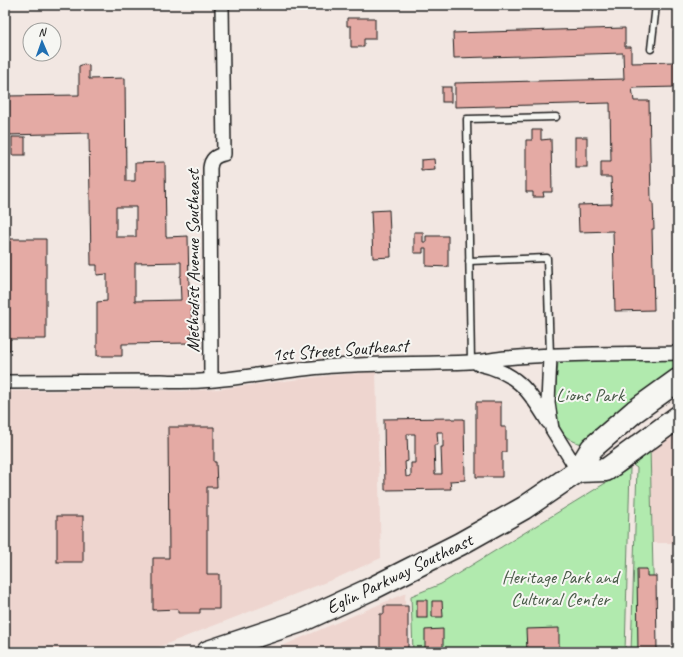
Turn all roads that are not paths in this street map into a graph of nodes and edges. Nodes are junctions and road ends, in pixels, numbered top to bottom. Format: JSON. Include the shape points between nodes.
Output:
{"nodes":[{"id":1,"x":222,"y":5,"type":"edge"},
{"id":2,"x":656,"y":5,"type":"edge"},
{"id":3,"x":651,"y":49,"type":"dead end"},
{"id":4,"x":556,"y":117,"type":"dead end"},
{"id":5,"x":469,"y":260,"type":"junction"},
{"id":6,"x":678,"y":353,"type":"edge"},
{"id":7,"x":550,"y":356,"type":"junction"},
{"id":8,"x":471,"y":362,"type":"junction"},
{"id":9,"x":211,"y":380,"type":"junction"},
{"id":10,"x":678,"y":380,"type":"edge"},
{"id":11,"x":5,"y":382,"type":"edge"},
{"id":12,"x":678,"y":417,"type":"edge"},
{"id":13,"x":552,"y":429,"type":"junction"},
{"id":14,"x":578,"y":471,"type":"junction"},
{"id":15,"x":208,"y":652,"type":"edge"}],
"edges":[{"from":1,"to":9,"type":"street","name":"Methodist Avenue Southeast","via":[[224,154],[218,155],[210,162]]},
{"from":2,"to":3,"type":"lane"},
{"from":4,"to":5,"type":"lane","via":[[468,119]]},
{"from":5,"to":7,"type":"lane","via":[[547,258]]},
{"from":5,"to":8,"type":"lane"},
{"from":6,"to":7,"type":"street","name":"1st Street Southeast"},
{"from":7,"to":8,"type":"street","name":"1st Street Southeast"},
{"from":7,"to":13,"type":"street","via":[[548,403]]},
{"from":8,"to":9,"type":"street","name":"1st Street Southeast","via":[[334,366]]},
{"from":8,"to":13,"type":"street","via":[[504,371],[520,382]]},
{"from":9,"to":11,"type":"street","name":"1st Street Southeast"},
{"from":10,"to":14,"type":"highway","name":"Eglin Parkway Southeast","via":[[635,411],[592,448]]},
{"from":12,"to":14,"type":"highway","via":[[606,470]]},
{"from":13,"to":14,"type":"street"},
{"from":14,"to":15,"type":"highway","name":"Eglin Parkway Southeast","via":[[524,508],[460,544],[370,589],[301,621]]}]}
